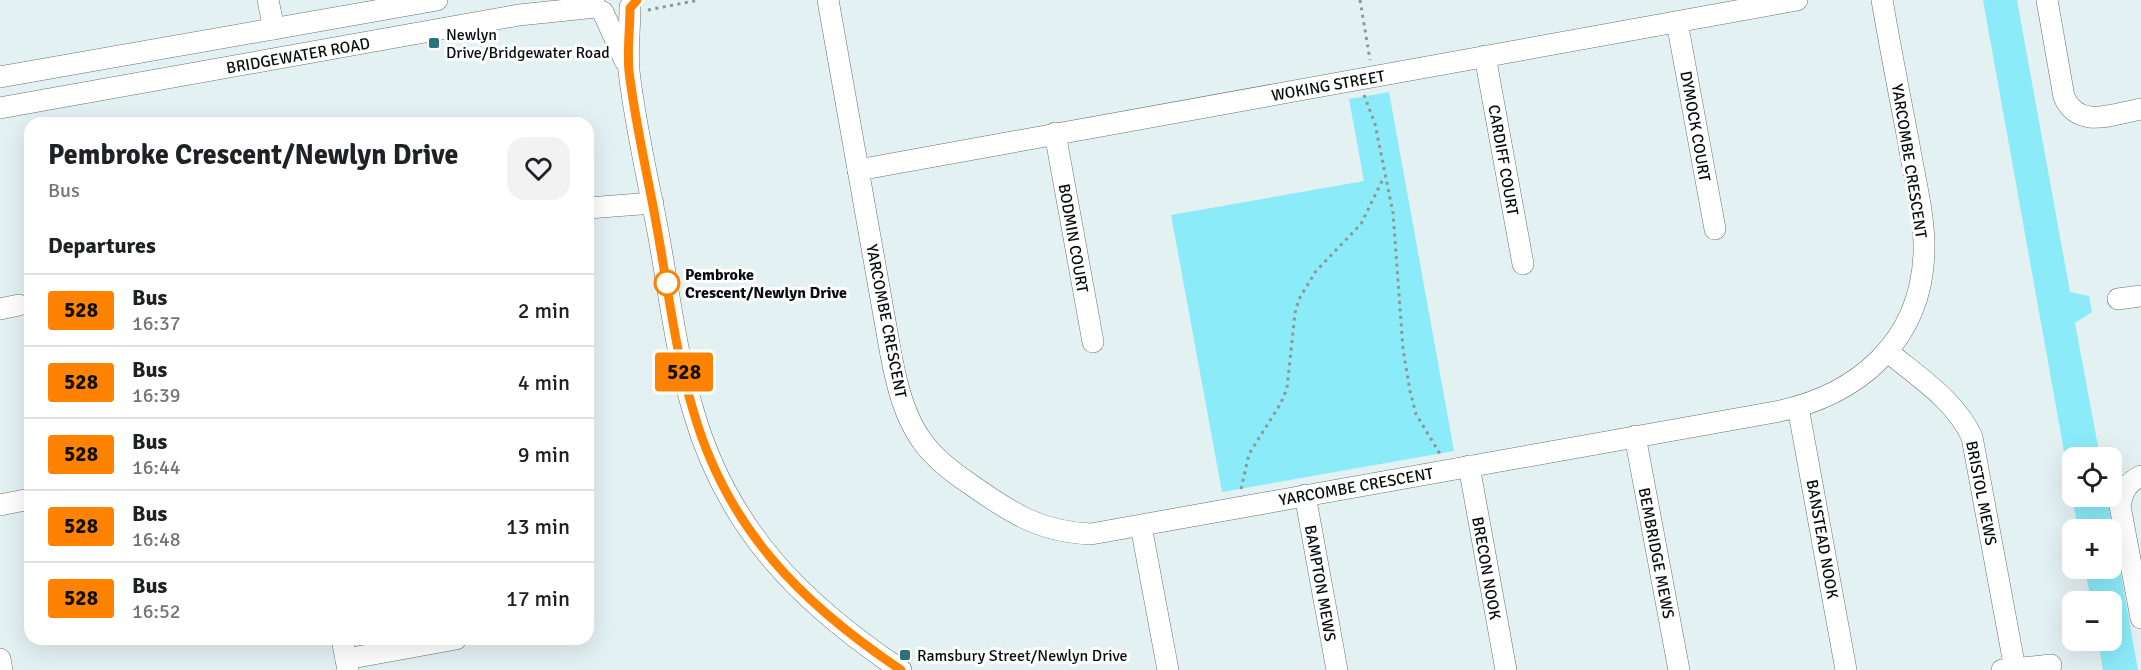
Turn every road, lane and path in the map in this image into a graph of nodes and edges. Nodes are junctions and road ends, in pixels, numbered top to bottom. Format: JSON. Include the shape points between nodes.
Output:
{"nodes":[{"id":1,"x":268,"y":0,"type":"edge"},
{"id":2,"x":437,"y":0,"type":"edge"},
{"id":3,"x":699,"y":0,"type":"edge"},
{"id":4,"x":828,"y":0,"type":"edge"},
{"id":5,"x":1360,"y":0,"type":"edge"},
{"id":6,"x":1797,"y":0,"type":"edge"},
{"id":7,"x":1882,"y":0,"type":"edge"},
{"id":8,"x":2047,"y":0,"type":"edge"},
{"id":9,"x":636,"y":5,"type":"edge"},
{"id":10,"x":597,"y":6,"type":"edge"},
{"id":11,"x":1677,"y":22,"type":"junction"},
{"id":12,"x":274,"y":29,"type":"junction"},
{"id":13,"x":1485,"y":56,"type":"junction"},
{"id":14,"x":1372,"y":68,"type":"dead end"},
{"id":15,"x":629,"y":69,"type":"junction"},
{"id":16,"x":0,"y":78,"type":"edge"},
{"id":17,"x":1364,"y":94,"type":"dead end"},
{"id":18,"x":0,"y":108,"type":"edge"},
{"id":19,"x":2141,"y":109,"type":"edge"},
{"id":20,"x":1055,"y":134,"type":"junction"},
{"id":21,"x":858,"y":170,"type":"junction"},
{"id":22,"x":1384,"y":177,"type":"junction"},
{"id":23,"x":651,"y":196,"type":"junction"},
{"id":24,"x":597,"y":206,"type":"edge"},
{"id":25,"x":1715,"y":229,"type":"dead end"},
{"id":26,"x":1523,"y":264,"type":"dead end"},
{"id":27,"x":2141,"y":296,"type":"edge"},
{"id":28,"x":2118,"y":299,"type":"dead end"},
{"id":29,"x":1093,"y":342,"type":"dead end"},
{"id":30,"x":1887,"y":351,"type":"junction"},
{"id":31,"x":1798,"y":407,"type":"junction"},
{"id":32,"x":1635,"y":436,"type":"junction"},
{"id":33,"x":1441,"y":457,"type":"dead end"},
{"id":34,"x":1469,"y":466,"type":"junction"},
{"id":35,"x":2141,"y":476,"type":"edge"},
{"id":36,"x":1241,"y":492,"type":"dead end"},
{"id":37,"x":1305,"y":495,"type":"junction"},
{"id":38,"x":24,"y":500,"type":"edge"},
{"id":39,"x":0,"y":505,"type":"edge"},
{"id":40,"x":1141,"y":526,"type":"junction"},
{"id":41,"x":2141,"y":618,"type":"edge"},
{"id":42,"x":417,"y":645,"type":"edge"},
{"id":43,"x":346,"y":656,"type":"edge"},
{"id":44,"x":0,"y":659,"type":"edge"},
{"id":45,"x":2051,"y":664,"type":"dead end"},
{"id":46,"x":2009,"y":669,"type":"edge"},
{"id":47,"x":2,"y":670,"type":"edge"},
{"id":48,"x":901,"y":670,"type":"edge"},
{"id":49,"x":1168,"y":670,"type":"edge"},
{"id":50,"x":1337,"y":670,"type":"edge"},
{"id":51,"x":1506,"y":670,"type":"edge"},
{"id":52,"x":1678,"y":670,"type":"edge"},
{"id":53,"x":1846,"y":670,"type":"edge"}],
"edges":[{"from":1,"to":12,"type":"street"},
{"from":2,"to":12,"type":"street","name":"BRIDGEWATER ROAD"},
{"from":3,"to":9,"type":"path","via":[[649,9]]},
{"from":4,"to":21,"type":"street","name":"YARCOMBE CRESCENT"},
{"from":5,"to":14,"type":"path"},
{"from":6,"to":11,"type":"street","name":"WOKING STREET"},
{"from":7,"to":30,"type":"street","name":"YARCOMBE CRESCENT","via":[[1923,239],[1922,273],[1916,296],[1909,316]]},
{"from":8,"to":19,"type":"street","via":[[2069,109],[2092,118]]},
{"from":9,"to":10,"type":"street","name":"BRIDGEWATER ROAD","via":[[616,14]]},
{"from":9,"to":15,"type":"street"},
{"from":10,"to":15,"type":"street"},
{"from":10,"to":18,"type":"street","name":"BRIDGEWATER ROAD","via":[[519,15]]},
{"from":11,"to":13,"type":"street","name":"WOKING STREET"},
{"from":11,"to":25,"type":"street","name":"DYMOCK COURT"},
{"from":12,"to":16,"type":"street","name":"BRIDGEWATER ROAD"},
{"from":13,"to":20,"type":"street","name":"WOKING STREET"},
{"from":13,"to":26,"type":"street","name":"CARDIFF COURT"},
{"from":15,"to":23,"type":"street"},
{"from":17,"to":22,"type":"path","via":[[1375,124]]},
{"from":20,"to":21,"type":"street","name":"WOKING STREET"},
{"from":20,"to":29,"type":"street","name":"BODMIN COURT"},
{"from":21,"to":40,"type":"street","name":"YARCOMBE CRESCENT","via":[[898,386],[922,441],[947,468],[1034,524],[1091,534]]},
{"from":22,"to":33,"type":"path","via":[[1396,234],[1400,317],[1410,391],[1416,414]]},
{"from":22,"to":36,"type":"path","via":[[1361,224],[1316,271],[1299,299],[1287,388],[1249,454]]},
{"from":23,"to":24,"type":"street"},
{"from":23,"to":48,"type":"street","via":[[686,386],[703,441],[728,494],[757,541],[793,585],[830,620]]},
{"from":27,"to":28,"type":"street"},
{"from":30,"to":31,"type":"street","name":"YARCOMBE CRESCENT","via":[[1843,389]]},
{"from":30,"to":46,"type":"street","name":"BRISTOL MEWS","via":[[1948,402],[1972,437]]},
{"from":31,"to":32,"type":"street","name":"YARCOMBE CRESCENT"},
{"from":31,"to":53,"type":"street","name":"BANSTEAD NOOK"},
{"from":32,"to":34,"type":"street","name":"YARCOMBE CRESCENT"},
{"from":32,"to":52,"type":"street","name":"BEMBRIDGE MEWS"},
{"from":34,"to":37,"type":"street","name":"YARCOMBE CRESCENT"},
{"from":34,"to":51,"type":"street","name":"BRECON NOOK"},
{"from":35,"to":41,"type":"street","via":[[2123,491],[2120,506]]},
{"from":37,"to":40,"type":"street","name":"YARCOMBE CRESCENT"},
{"from":37,"to":50,"type":"street","name":"BAMPTON MEWS"},
{"from":38,"to":39,"type":"street"},
{"from":40,"to":49,"type":"street"},
{"from":42,"to":43,"type":"street"},
{"from":44,"to":47,"type":"street"},
{"from":45,"to":46,"type":"street","name":"BRISTOL MEWS"}]}
